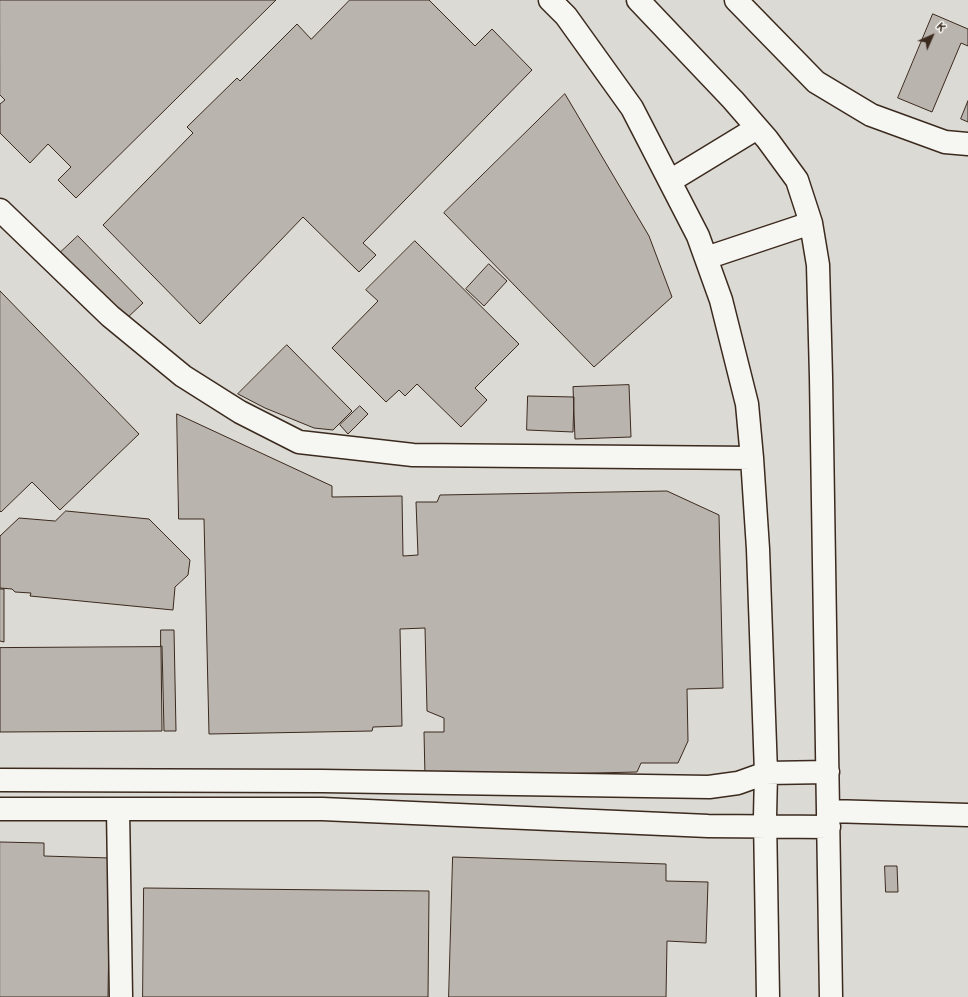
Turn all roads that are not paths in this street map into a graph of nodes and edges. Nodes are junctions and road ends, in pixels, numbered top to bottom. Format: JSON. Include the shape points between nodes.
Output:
{"nodes":[{"id":1,"x":550,"y":0,"type":"edge"},
{"id":2,"x":638,"y":0,"type":"edge"},
{"id":3,"x":736,"y":0,"type":"edge"},
{"id":4,"x":757,"y":128,"type":"junction"},
{"id":5,"x":968,"y":144,"type":"edge"},
{"id":6,"x":670,"y":181,"type":"junction"},
{"id":7,"x":0,"y":210,"type":"edge"},
{"id":8,"x":811,"y":222,"type":"junction"},
{"id":9,"x":706,"y":258,"type":"junction"},
{"id":10,"x":752,"y":458,"type":"junction"},
{"id":11,"x":828,"y":772,"type":"junction"},
{"id":12,"x":766,"y":773,"type":"junction"},
{"id":13,"x":0,"y":780,"type":"edge"},
{"id":14,"x":176,"y":781,"type":"junction"},
{"id":15,"x":322,"y":781,"type":"junction"},
{"id":16,"x":0,"y":809,"type":"edge"},
{"id":17,"x":118,"y":809,"type":"junction"},
{"id":18,"x":178,"y":809,"type":"junction"},
{"id":19,"x":322,"y":809,"type":"junction"},
{"id":20,"x":968,"y":815,"type":"edge"},
{"id":21,"x":829,"y":819,"type":"junction"},
{"id":22,"x":765,"y":826,"type":"junction"},
{"id":23,"x":121,"y":997,"type":"edge"},
{"id":24,"x":768,"y":997,"type":"edge"},
{"id":25,"x":831,"y":997,"type":"edge"}],
"edges":[{"from":1,"to":6,"type":"street","via":[[566,16],[632,108]]},
{"from":2,"to":4,"type":"street"},
{"from":3,"to":5,"type":"street","via":[[816,82],[871,115],[945,142]]},
{"from":4,"to":6,"type":"street"},
{"from":4,"to":8,"type":"street","via":[[797,180]]},
{"from":6,"to":9,"type":"street","via":[[698,236]]},
{"from":7,"to":10,"type":"street","via":[[110,316],[183,376],[240,412],[299,442],[413,455]]},
{"from":8,"to":9,"type":"street"},
{"from":8,"to":11,"type":"street","via":[[818,264]]},
{"from":9,"to":10,"type":"street","via":[[721,300],[747,404]]},
{"from":10,"to":12,"type":"street"},
{"from":11,"to":12,"type":"street"},
{"from":11,"to":21,"type":"street"},
{"from":12,"to":15,"type":"street","via":[[738,784],[709,787]]},
{"from":12,"to":22,"type":"street"},
{"from":13,"to":14,"type":"street"},
{"from":14,"to":15,"type":"street"},
{"from":14,"to":18,"type":"street"},
{"from":15,"to":19,"type":"street"},
{"from":16,"to":17,"type":"street"},
{"from":17,"to":18,"type":"street"},
{"from":17,"to":23,"type":"street"},
{"from":18,"to":19,"type":"street"},
{"from":19,"to":22,"type":"street"},
{"from":20,"to":21,"type":"street"},
{"from":21,"to":22,"type":"street"},
{"from":21,"to":25,"type":"street"},
{"from":22,"to":24,"type":"street"}]}
